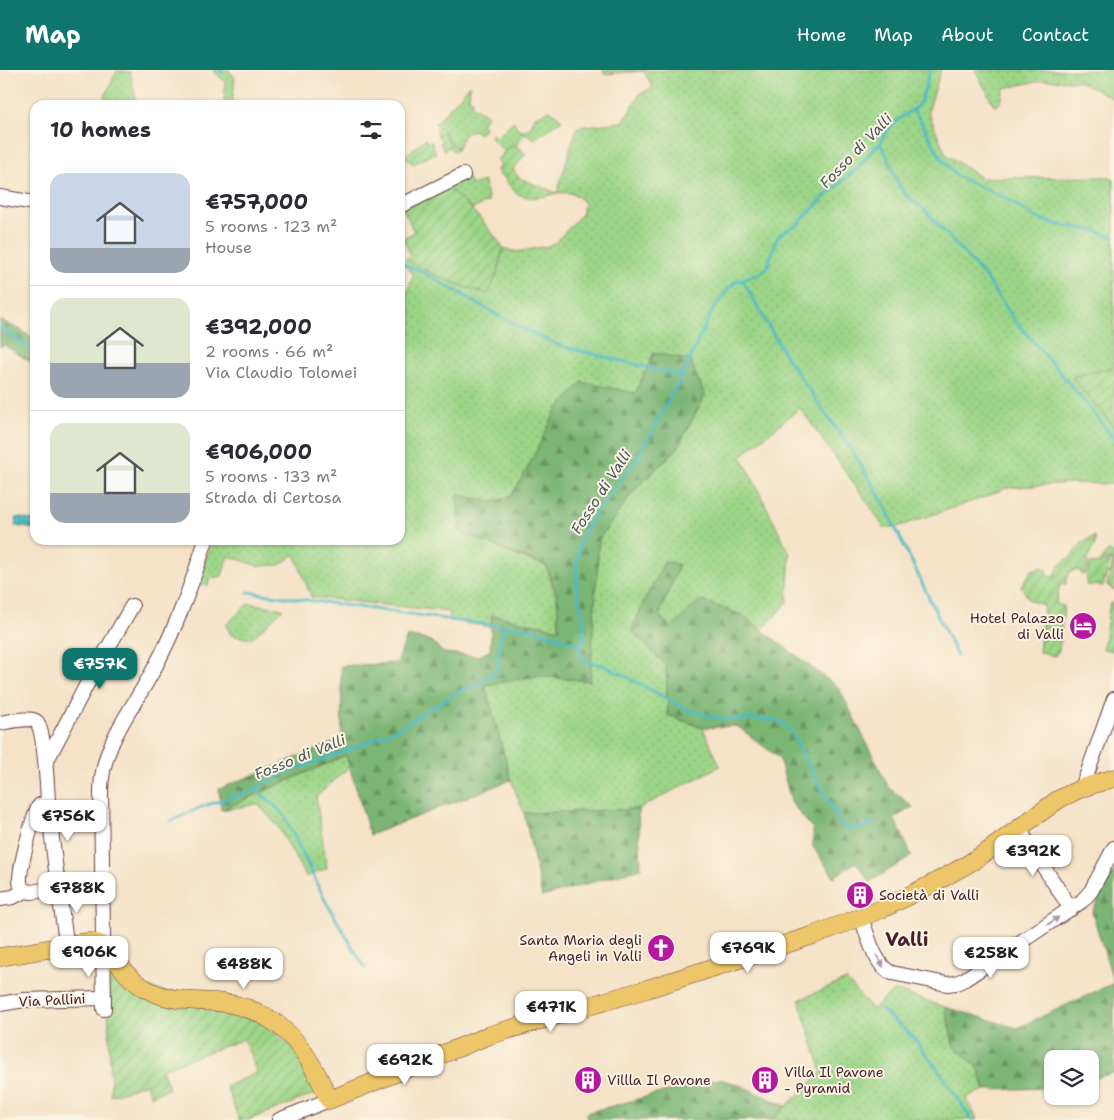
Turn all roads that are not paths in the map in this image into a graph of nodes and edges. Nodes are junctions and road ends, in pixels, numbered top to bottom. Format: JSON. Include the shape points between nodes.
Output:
{"nodes":[{"id":1,"x":464,"y":175,"type":"dead end"},
{"id":2,"x":0,"y":197,"type":"edge"},
{"id":3,"x":30,"y":202,"type":"edge"},
{"id":4,"x":405,"y":204,"type":"edge"},
{"id":5,"x":204,"y":545,"type":"edge"},
{"id":6,"x":132,"y":606,"type":"dead end"},
{"id":7,"x":1114,"y":699,"type":"edge"},
{"id":8,"x":0,"y":723,"type":"edge"},
{"id":9,"x":46,"y":762,"type":"junction"},
{"id":10,"x":1114,"y":778,"type":"edge"},
{"id":11,"x":1082,"y":788,"type":"junction"},
{"id":12,"x":48,"y":802,"type":"junction"},
{"id":13,"x":1019,"y":829,"type":"junction"},
{"id":14,"x":1114,"y":848,"type":"edge"},
{"id":15,"x":59,"y":887,"type":"junction"},
{"id":16,"x":25,"y":892,"type":"junction"},
{"id":17,"x":0,"y":899,"type":"edge"},
{"id":18,"x":1071,"y":909,"type":"junction"},
{"id":19,"x":860,"y":917,"type":"junction"},
{"id":20,"x":66,"y":946,"type":"junction"},
{"id":21,"x":103,"y":946,"type":"junction"},
{"id":22,"x":0,"y":957,"type":"edge"},
{"id":23,"x":0,"y":1004,"type":"edge"},
{"id":24,"x":329,"y":1100,"type":"junction"},
{"id":25,"x":279,"y":1120,"type":"edge"}],
"edges":[{"from":1,"to":4,"type":"street"},
{"from":2,"to":3,"type":"street"},
{"from":5,"to":21,"type":"street","via":[[175,627],[120,726],[103,768],[100,790]]},
{"from":6,"to":9,"type":"street"},
{"from":7,"to":11,"type":"street"},
{"from":8,"to":9,"type":"street","via":[[34,720],[39,728]]},
{"from":9,"to":12,"type":"street"},
{"from":10,"to":11,"type":"main road"},
{"from":11,"to":13,"type":"main road","via":[[1050,804]]},
{"from":12,"to":15,"type":"street"},
{"from":12,"to":16,"type":"street","via":[[40,805],[34,819],[20,877],[20,885]]},
{"from":13,"to":18,"type":"street"},
{"from":13,"to":19,"type":"main road","via":[[940,880]]},
{"from":14,"to":18,"type":"street","via":[[1091,891]]},
{"from":15,"to":16,"type":"street"},
{"from":15,"to":20,"type":"street"},
{"from":16,"to":17,"type":"street"},
{"from":19,"to":18,"type":"street","one_way":true,"via":[[884,969],[951,984],[965,979]]},
{"from":19,"to":24,"type":"main road","via":[[766,951],[490,1035]]},
{"from":20,"to":21,"type":"main road","via":[[89,943]]},
{"from":20,"to":22,"type":"main road"},
{"from":21,"to":23,"type":"street","name":"Via Pallini","via":[[104,1003],[24,1000]]},
{"from":21,"to":24,"type":"main road","via":[[134,980],[157,994],[243,1006],[272,1019],[299,1046]]},
{"from":24,"to":25,"type":"street"}]}
